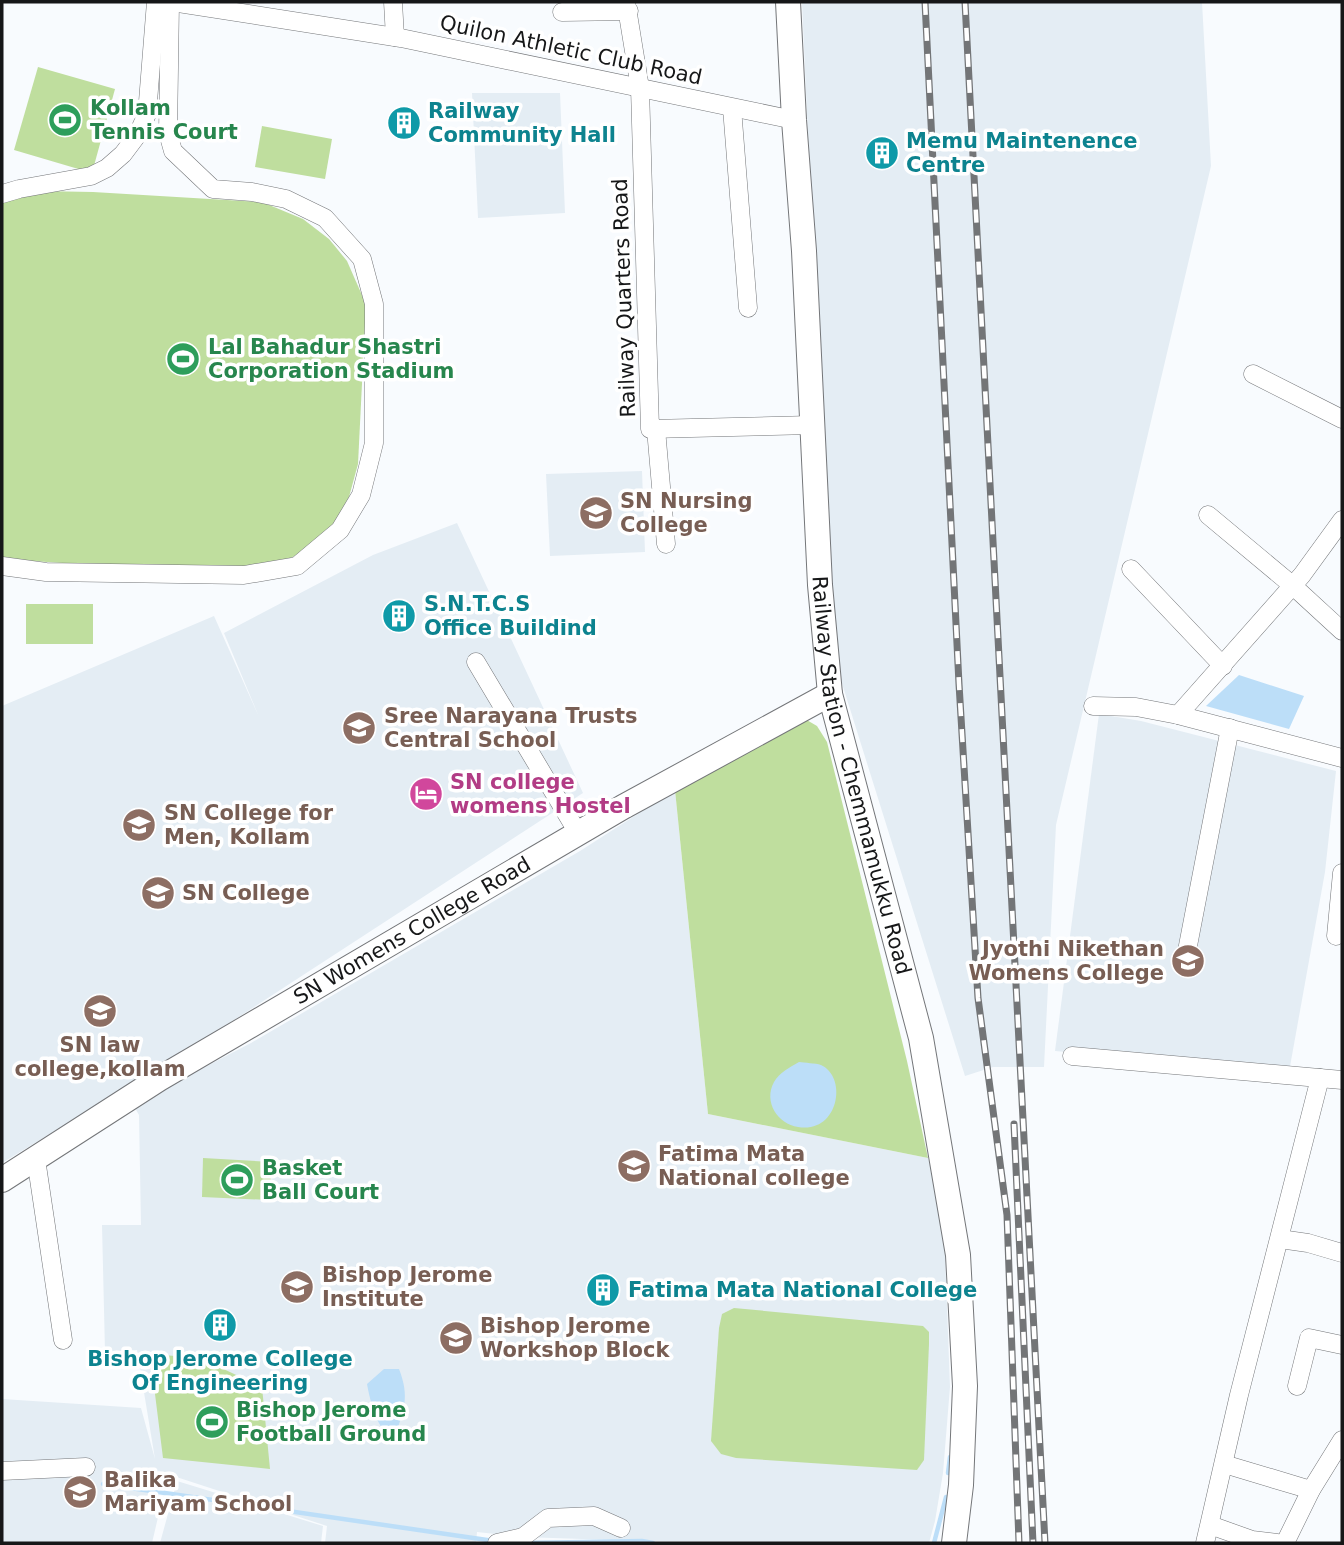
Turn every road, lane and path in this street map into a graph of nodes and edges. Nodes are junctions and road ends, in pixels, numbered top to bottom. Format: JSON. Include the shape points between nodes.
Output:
{"nodes":[{"id":1,"x":156,"y":2,"type":"edge"},
{"id":2,"x":171,"y":2,"type":"edge"},
{"id":3,"x":393,"y":2,"type":"edge"},
{"id":4,"x":788,"y":2,"type":"edge"},
{"id":5,"x":627,"y":7,"type":"edge"},
{"id":6,"x":562,"y":12,"type":"dead end"},
{"id":7,"x":395,"y":37,"type":"junction"},
{"id":8,"x":640,"y":88,"type":"junction"},
{"id":9,"x":732,"y":108,"type":"junction"},
{"id":10,"x":794,"y":120,"type":"junction"},
{"id":11,"x":2,"y":194,"type":"edge"},
{"id":12,"x":748,"y":308,"type":"dead end"},
{"id":13,"x":1253,"y":374,"type":"dead end"},
{"id":14,"x":1342,"y":419,"type":"edge"},
{"id":15,"x":812,"y":425,"type":"junction"},
{"id":16,"x":656,"y":429,"type":"junction"},
{"id":17,"x":1208,"y":515,"type":"dead end"},
{"id":18,"x":1342,"y":520,"type":"edge"},
{"id":19,"x":666,"y":544,"type":"dead end"},
{"id":20,"x":2,"y":566,"type":"edge"},
{"id":21,"x":1131,"y":569,"type":"dead end"},
{"id":22,"x":1292,"y":585,"type":"junction"},
{"id":23,"x":1342,"y":631,"type":"edge"},
{"id":24,"x":476,"y":662,"type":"dead end"},
{"id":25,"x":1223,"y":666,"type":"junction"},
{"id":26,"x":830,"y":694,"type":"junction"},
{"id":27,"x":1093,"y":706,"type":"dead end"},
{"id":28,"x":1178,"y":715,"type":"junction"},
{"id":29,"x":1230,"y":728,"type":"junction"},
{"id":30,"x":1342,"y":758,"type":"edge"},
{"id":31,"x":578,"y":833,"type":"junction"},
{"id":32,"x":1342,"y":873,"type":"edge"},
{"id":33,"x":1336,"y":936,"type":"dead end"},
{"id":34,"x":1186,"y":956,"type":"dead end"},
{"id":35,"x":1072,"y":1056,"type":"dead end"},
{"id":36,"x":1320,"y":1078,"type":"junction"},
{"id":37,"x":1342,"y":1080,"type":"edge"},
{"id":38,"x":36,"y":1158,"type":"junction"},
{"id":39,"x":2,"y":1180,"type":"edge"},
{"id":40,"x":1280,"y":1239,"type":"junction"},
{"id":41,"x":1342,"y":1253,"type":"edge"},
{"id":42,"x":63,"y":1340,"type":"dead end"},
{"id":43,"x":1342,"y":1345,"type":"edge"},
{"id":44,"x":1297,"y":1386,"type":"dead end"},
{"id":45,"x":1342,"y":1440,"type":"edge"},
{"id":46,"x":1223,"y":1464,"type":"junction"},
{"id":47,"x":86,"y":1467,"type":"dead end"},
{"id":48,"x":2,"y":1471,"type":"edge"},
{"id":49,"x":1311,"y":1490,"type":"junction"},
{"id":50,"x":1210,"y":1525,"type":"junction"},
{"id":51,"x":621,"y":1528,"type":"dead end"},
{"id":52,"x":497,"y":1543,"type":"edge"},
{"id":53,"x":954,"y":1543,"type":"edge"},
{"id":54,"x":1205,"y":1543,"type":"edge"},
{"id":55,"x":1277,"y":1543,"type":"edge"},
{"id":56,"x":1285,"y":1543,"type":"edge"}],
"edges":[{"from":1,"to":11,"type":"street","via":[[147,114],[123,154],[91,177]]},
{"from":2,"to":7,"type":"street","name":"Quilon Athletic Club Road"},
{"from":2,"to":20,"type":"street","via":[[168,133],[173,151],[213,189],[286,199],[325,218],[362,259],[374,304],[374,443],[361,495],[340,530],[297,566],[244,575],[46,572]]},
{"from":3,"to":7,"type":"street"},
{"from":4,"to":10,"type":"main road","name":"Railway Station - Chemmamukku Road"},
{"from":5,"to":6,"type":"street"},
{"from":5,"to":8,"type":"street"},
{"from":7,"to":8,"type":"street","name":"Quilon Athletic Club Road"},
{"from":8,"to":9,"type":"street","name":"Quilon Athletic Club Road"},
{"from":8,"to":16,"type":"street","name":"Railway Quarters Road","via":[[650,429]]},
{"from":9,"to":10,"type":"street","name":"Quilon Athletic Club Road"},
{"from":9,"to":12,"type":"street"},
{"from":10,"to":15,"type":"main road","name":"Railway Station - Chemmamukku Road"},
{"from":13,"to":14,"type":"street"},
{"from":15,"to":16,"type":"street","name":"Railway Quarters Road"},
{"from":15,"to":26,"type":"main road","name":"Railway Station - Chemmamukku Road"},
{"from":16,"to":19,"type":"street"},
{"from":17,"to":22,"type":"street"},
{"from":18,"to":22,"type":"street"},
{"from":21,"to":25,"type":"street"},
{"from":22,"to":23,"type":"street"},
{"from":22,"to":25,"type":"street"},
{"from":24,"to":31,"type":"street"},
{"from":25,"to":28,"type":"street"},
{"from":26,"to":31,"type":"main road","name":"SN Womens College Road"},
{"from":26,"to":53,"type":"main road","name":"Railway Station - Chemmamukku Road","via":[[921,1038],[951,1209],[965,1386]]},
{"from":27,"to":28,"type":"street","via":[[1136,707]]},
{"from":28,"to":29,"type":"street"},
{"from":29,"to":30,"type":"street"},
{"from":29,"to":34,"type":"street"},
{"from":31,"to":38,"type":"main road","name":"SN Womens College Road","via":[[159,1079]]},
{"from":32,"to":33,"type":"street"},
{"from":35,"to":36,"type":"street"},
{"from":36,"to":37,"type":"street"},
{"from":36,"to":40,"type":"street"},
{"from":38,"to":39,"type":"main road","name":"SN Womens College Road"},
{"from":38,"to":42,"type":"street"},
{"from":40,"to":41,"type":"street"},
{"from":40,"to":46,"type":"street"},
{"from":43,"to":44,"type":"street","via":[[1309,1338]]},
{"from":45,"to":49,"type":"street"},
{"from":46,"to":49,"type":"street"},
{"from":46,"to":50,"type":"street"},
{"from":47,"to":48,"type":"street"},
{"from":49,"to":56,"type":"street"},
{"from":50,"to":54,"type":"street"},
{"from":50,"to":55,"type":"street","via":[[1252,1540]]},
{"from":51,"to":52,"type":"street","via":[[594,1516],[548,1518],[523,1537]]}]}
